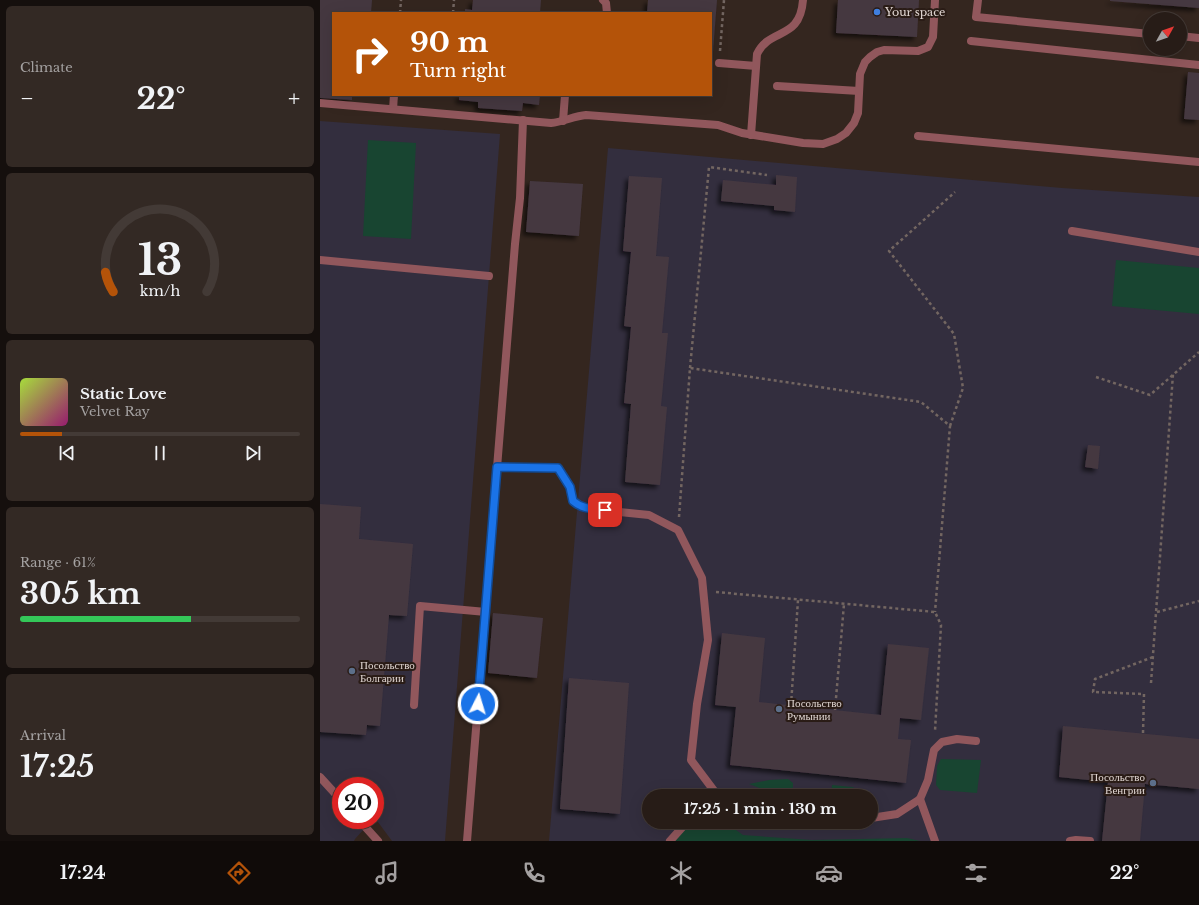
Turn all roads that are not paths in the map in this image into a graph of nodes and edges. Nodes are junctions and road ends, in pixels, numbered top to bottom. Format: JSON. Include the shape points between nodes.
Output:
{"nodes":[{"id":1,"x":603,"y":0,"type":"edge"},
{"id":2,"x":803,"y":0,"type":"edge"},
{"id":3,"x":935,"y":0,"type":"edge"},
{"id":4,"x":978,"y":0,"type":"edge"},
{"id":5,"x":607,"y":12,"type":"edge"},
{"id":6,"x":1143,"y":33,"type":"edge"},
{"id":7,"x":1187,"y":37,"type":"edge"},
{"id":8,"x":1199,"y":38,"type":"edge"},
{"id":9,"x":971,"y":42,"type":"dead end"},
{"id":10,"x":719,"y":63,"type":"road end"},
{"id":11,"x":1199,"y":65,"type":"edge"},
{"id":12,"x":756,"y":66,"type":"junction"},
{"id":13,"x":777,"y":86,"type":"dead end"},
{"id":14,"x":859,"y":91,"type":"junction"},
{"id":15,"x":394,"y":96,"type":"edge"},
{"id":16,"x":565,"y":96,"type":"edge"},
{"id":17,"x":320,"y":103,"type":"edge"},
{"id":18,"x":393,"y":109,"type":"junction"},
{"id":19,"x":523,"y":120,"type":"junction"},
{"id":20,"x":563,"y":121,"type":"junction"},
{"id":21,"x":751,"y":135,"type":"junction"},
{"id":22,"x":918,"y":136,"type":"dead end"},
{"id":23,"x":1199,"y":162,"type":"edge"},
{"id":24,"x":1072,"y":231,"type":"dead end"},
{"id":25,"x":1199,"y":252,"type":"edge"},
{"id":26,"x":320,"y":260,"type":"edge"},
{"id":27,"x":489,"y":276,"type":"dead end"},
{"id":28,"x":497,"y":467,"type":"junction"},
{"id":29,"x":486,"y":612,"type":"junction"},
{"id":30,"x":414,"y":705,"type":"dead end"},
{"id":31,"x":976,"y":741,"type":"dead end"},
{"id":32,"x":320,"y":777,"type":"edge"},
{"id":33,"x":713,"y":789,"type":"edge"},
{"id":34,"x":332,"y":790,"type":"edge"},
{"id":35,"x":920,"y":799,"type":"junction"},
{"id":36,"x":878,"y":817,"type":"edge"},
{"id":37,"x":367,"y":829,"type":"edge"},
{"id":38,"x":681,"y":829,"type":"edge"},
{"id":39,"x":378,"y":841,"type":"edge"},
{"id":40,"x":467,"y":841,"type":"edge"},
{"id":41,"x":670,"y":841,"type":"edge"},
{"id":42,"x":935,"y":841,"type":"edge"},
{"id":43,"x":1070,"y":841,"type":"edge"},
{"id":44,"x":1090,"y":841,"type":"edge"}],
"edges":[{"from":1,"to":5,"type":"lane"},
{"from":2,"to":12,"type":"lane","via":[[802,12],[795,24],[763,44],[757,54]]},
{"from":3,"to":14,"type":"lane","via":[[933,37],[928,47],[918,51],[876,52],[864,62]]},
{"from":4,"to":6,"type":"lane","via":[[976,17]]},
{"from":7,"to":8,"type":"lane"},
{"from":9,"to":11,"type":"lane"},
{"from":10,"to":12,"type":"lane"},
{"from":12,"to":21,"type":"lane"},
{"from":13,"to":14,"type":"lane"},
{"from":14,"to":21,"type":"lane","via":[[858,114],[854,123],[837,139],[823,144]]},
{"from":15,"to":18,"type":"lane"},
{"from":16,"to":20,"type":"lane"},
{"from":17,"to":18,"type":"lane"},
{"from":18,"to":19,"type":"lane"},
{"from":19,"to":20,"type":"lane","via":[[551,123]]},
{"from":19,"to":28,"type":"lane","via":[[520,198]]},
{"from":20,"to":21,"type":"lane","via":[[586,115],[718,125]]},
{"from":22,"to":23,"type":"lane"},
{"from":24,"to":25,"type":"lane"},
{"from":26,"to":27,"type":"lane"},
{"from":28,"to":29,"type":"lane"},
{"from":28,"to":33,"type":"lane","via":[[558,468],[570,487],[573,501],[578,505],[590,509],[649,515],[678,530],[702,578],[708,640],[697,704],[692,760]]},
{"from":29,"to":30,"type":"lane","via":[[420,606]]},
{"from":29,"to":40,"type":"lane"},
{"from":31,"to":35,"type":"lane","via":[[957,739],[942,742],[934,750],[928,780]]},
{"from":32,"to":34,"type":"lane"},
{"from":35,"to":36,"type":"lane","via":[[897,814]]},
{"from":35,"to":42,"type":"lane"},
{"from":37,"to":39,"type":"lane"},
{"from":38,"to":41,"type":"lane"},
{"from":43,"to":44,"type":"lane"}]}
